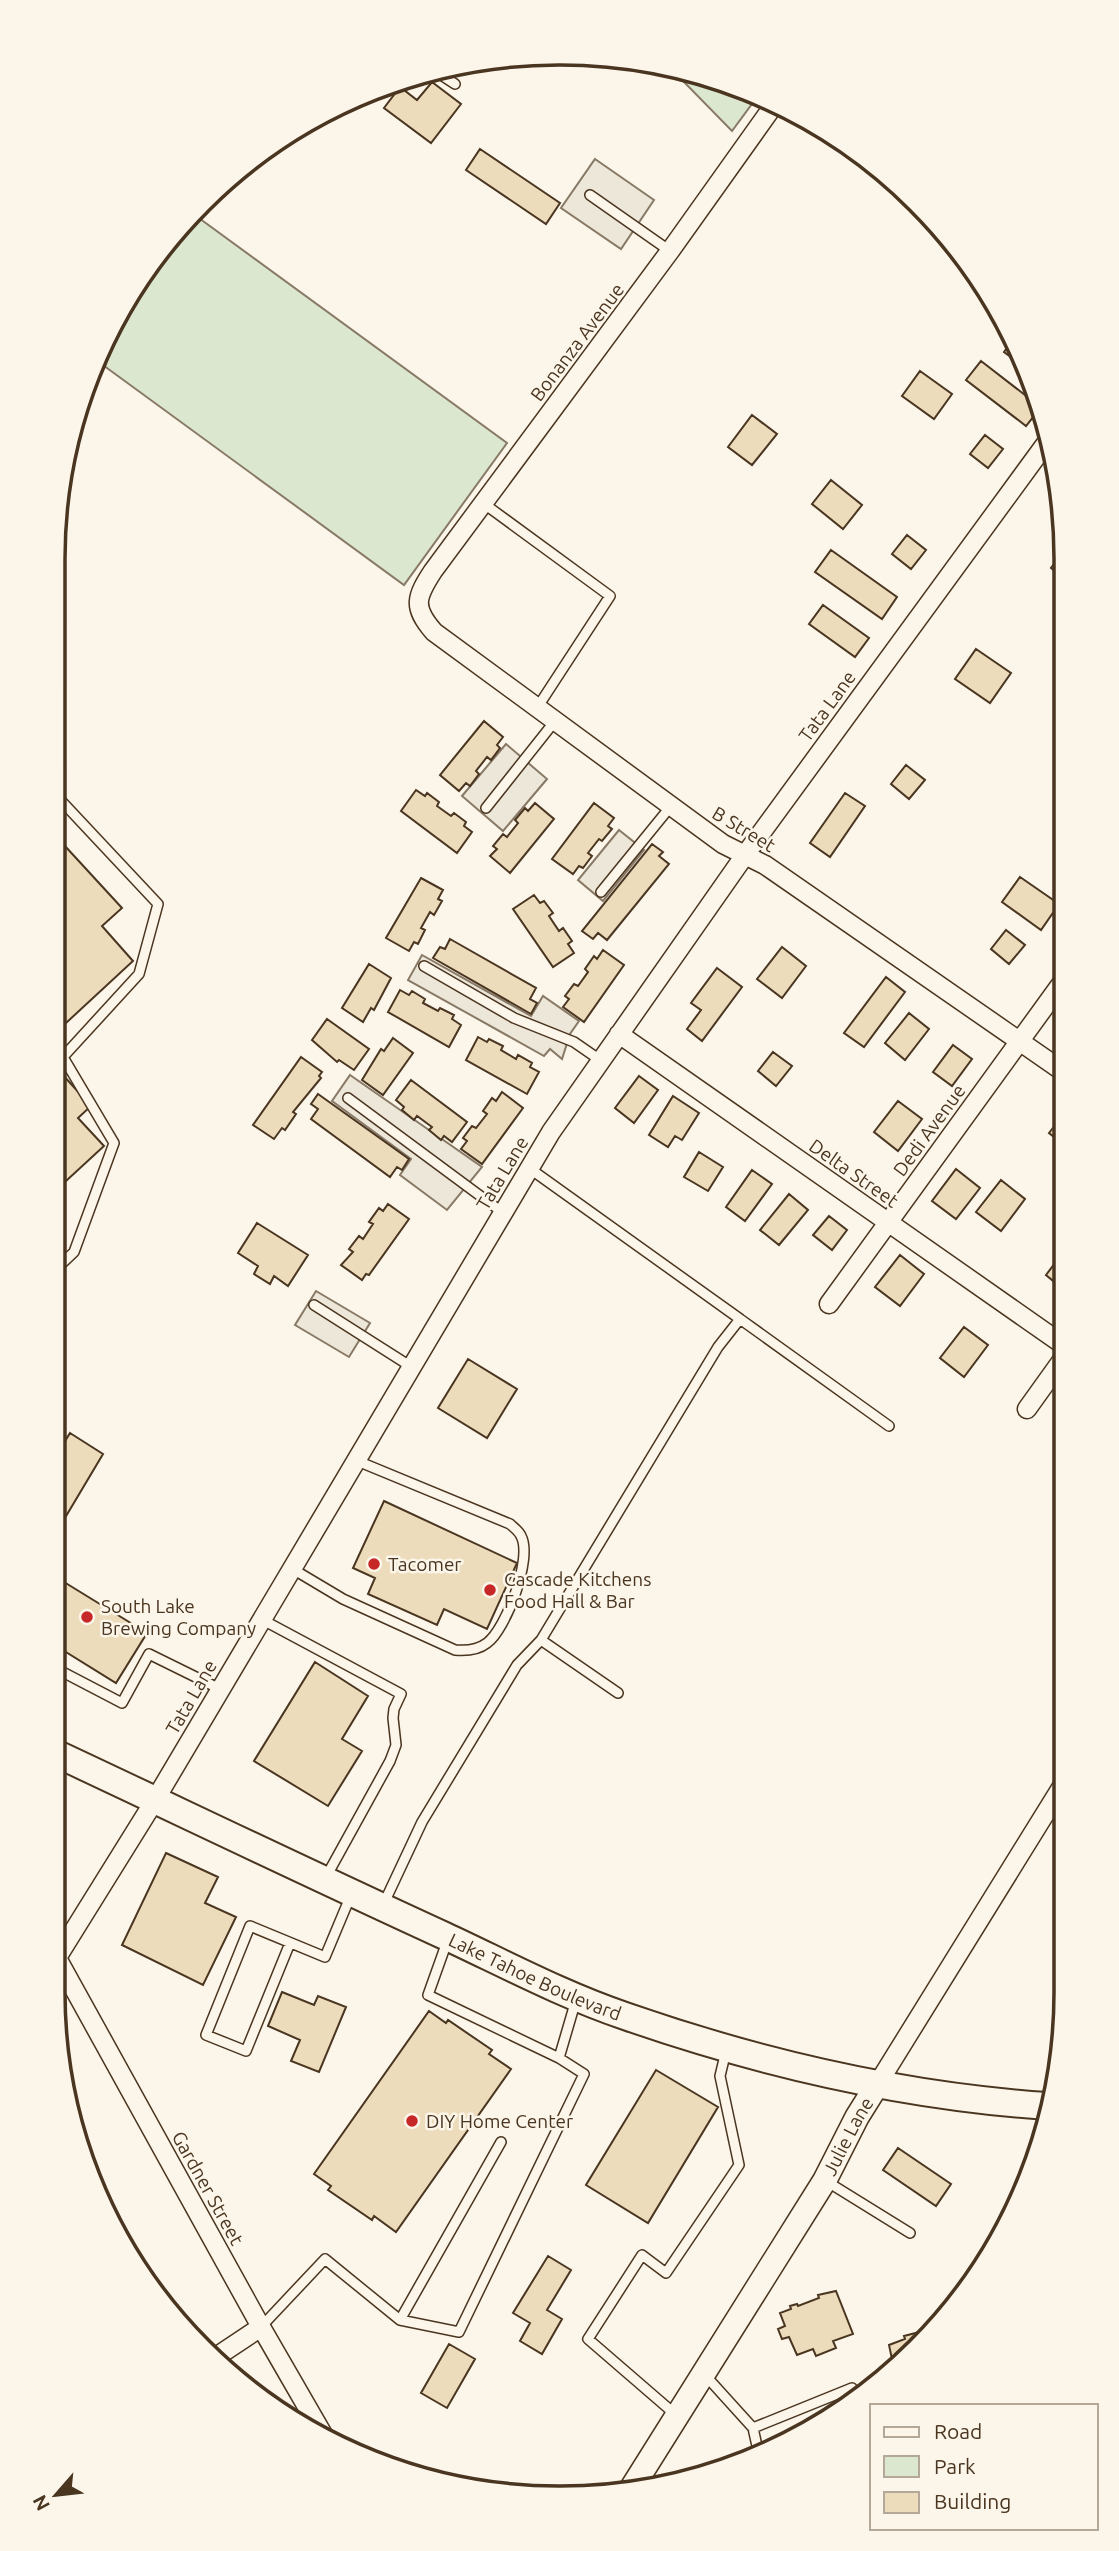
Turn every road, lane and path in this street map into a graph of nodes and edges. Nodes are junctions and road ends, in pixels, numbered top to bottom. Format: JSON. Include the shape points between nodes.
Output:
{"nodes":[{"id":1,"x":446,"y":78,"type":"edge"},
{"id":2,"x":455,"y":84,"type":"dead end"},
{"id":3,"x":769,"y":112,"type":"edge"},
{"id":4,"x":590,"y":195,"type":"dead end"},
{"id":5,"x":670,"y":251,"type":"junction"},
{"id":6,"x":1042,"y":449,"type":"edge"},
{"id":7,"x":483,"y":503,"type":"junction"},
{"id":8,"x":417,"y":605,"type":"joint"},
{"id":9,"x":537,"y":708,"type":"junction"},
{"id":10,"x":555,"y":721,"type":"junction"},
{"id":11,"x":65,"y":806,"type":"edge"},
{"id":12,"x":671,"y":806,"type":"junction"},
{"id":13,"x":486,"y":808,"type":"dead end"},
{"id":14,"x":745,"y":855,"type":"junction"},
{"id":15,"x":601,"y":892,"type":"dead end"},
{"id":16,"x":424,"y":966,"type":"dead end"},
{"id":17,"x":1054,"y":993,"type":"edge"},
{"id":18,"x":618,"y":1034,"type":"junction"},
{"id":19,"x":1020,"y":1041,"type":"junction"},
{"id":20,"x":65,"y":1056,"type":"edge"},
{"id":21,"x":65,"y":1059,"type":"edge"},
{"id":22,"x":600,"y":1060,"type":"junction"},
{"id":23,"x":1054,"y":1065,"type":"edge"},
{"id":24,"x":348,"y":1098,"type":"dead end"},
{"id":25,"x":529,"y":1168,"type":"junction"},
{"id":26,"x":502,"y":1212,"type":"junction"},
{"id":27,"x":888,"y":1222,"type":"junction"},
{"id":28,"x":65,"y":1260,"type":"edge"},
{"id":29,"x":829,"y":1304,"type":"dead end"},
{"id":30,"x":314,"y":1305,"type":"dead end"},
{"id":31,"x":740,"y":1319,"type":"junction"},
{"id":32,"x":1054,"y":1338,"type":"edge"},
{"id":33,"x":410,"y":1366,"type":"junction"},
{"id":34,"x":1054,"y":1371,"type":"edge"},
{"id":35,"x":1027,"y":1409,"type":"dead end"},
{"id":36,"x":889,"y":1426,"type":"dead end"},
{"id":37,"x":355,"y":1460,"type":"junction"},
{"id":38,"x":291,"y":1568,"type":"junction"},
{"id":39,"x":261,"y":1619,"type":"junction"},
{"id":40,"x":541,"y":1640,"type":"junction"},
{"id":41,"x":65,"y":1674,"type":"edge"},
{"id":42,"x":220,"y":1689,"type":"junction"},
{"id":43,"x":618,"y":1693,"type":"dead end"},
{"id":44,"x":65,"y":1758,"type":"edge"},
{"id":45,"x":1054,"y":1799,"type":"edge"},
{"id":46,"x":155,"y":1800,"type":"junction"},
{"id":47,"x":324,"y":1880,"type":"junction"},
{"id":48,"x":351,"y":1893,"type":"junction"},
{"id":49,"x":382,"y":1907,"type":"junction"},
{"id":50,"x":448,"y":1938,"type":"junction"},
{"id":51,"x":290,"y":1943,"type":"junction"},
{"id":52,"x":65,"y":1945,"type":"edge"},
{"id":53,"x":65,"y":1979,"type":"edge"},
{"id":54,"x":577,"y":1998,"type":"junction"},
{"id":55,"x":727,"y":2049,"type":"junction"},
{"id":56,"x":559,"y":2058,"type":"junction"},
{"id":57,"x":877,"y":2085,"type":"junction"},
{"id":58,"x":1041,"y":2105,"type":"edge"},
{"id":59,"x":501,"y":2142,"type":"dead end"},
{"id":60,"x":825,"y":2180,"type":"junction"},
{"id":61,"x":910,"y":2233,"type":"dead end"},
{"id":62,"x":400,"y":2320,"type":"junction"},
{"id":63,"x":261,"y":2327,"type":"junction"},
{"id":64,"x":222,"y":2353,"type":"edge"},
{"id":65,"x":703,"y":2373,"type":"junction"},
{"id":66,"x":852,"y":2388,"type":"dead end"},
{"id":67,"x":676,"y":2416,"type":"junction"},
{"id":68,"x":316,"y":2422,"type":"edge"},
{"id":69,"x":753,"y":2428,"type":"junction"},
{"id":70,"x":757,"y":2445,"type":"edge"},
{"id":71,"x":637,"y":2480,"type":"edge"}],
"edges":[{"from":1,"to":2,"type":"lane"},
{"from":3,"to":5,"type":"street","name":"Bonanza Avenue"},
{"from":4,"to":5,"type":"lane"},
{"from":5,"to":7,"type":"street","name":"Bonanza Avenue"},
{"from":6,"to":14,"type":"street","name":"Tata Lane"},
{"from":7,"to":8,"type":"street","name":"Bonanza Avenue","via":[[433,571]]},
{"from":7,"to":9,"type":"lane","via":[[610,596]]},
{"from":8,"to":9,"type":"street","name":"B Street","via":[[434,632]]},
{"from":9,"to":10,"type":"street","name":"B Street"},
{"from":10,"to":12,"type":"street","name":"B Street"},
{"from":10,"to":13,"type":"lane"},
{"from":11,"to":20,"type":"lane","via":[[158,904],[139,974]]},
{"from":12,"to":14,"type":"street","name":"B Street"},
{"from":12,"to":15,"type":"lane"},
{"from":14,"to":18,"type":"street","name":"Tata Lane"},
{"from":14,"to":19,"type":"street","name":"B Street"},
{"from":16,"to":22,"type":"lane","via":[[514,1018],[574,1042]]},
{"from":17,"to":19,"type":"street","name":"Dedi Avenue"},
{"from":18,"to":22,"type":"street","name":"Tata Lane"},
{"from":18,"to":27,"type":"street","name":"Delta Street"},
{"from":19,"to":23,"type":"street","name":"B Street"},
{"from":19,"to":27,"type":"street","name":"Dedi Avenue"},
{"from":21,"to":28,"type":"lane","via":[[114,1143],[74,1252]]},
{"from":22,"to":25,"type":"street","name":"Tata Lane"},
{"from":24,"to":26,"type":"lane"},
{"from":25,"to":26,"type":"street","name":"Tata Lane"},
{"from":25,"to":31,"type":"lane"},
{"from":26,"to":33,"type":"street","name":"Tata Lane"},
{"from":27,"to":29,"type":"street","name":"Dedi Avenue"},
{"from":27,"to":32,"type":"street","name":"Delta Street"},
{"from":30,"to":33,"type":"lane"},
{"from":31,"to":36,"type":"lane"},
{"from":31,"to":40,"type":"lane","via":[[718,1347]]},
{"from":33,"to":37,"type":"street","name":"Tata Lane"},
{"from":34,"to":35,"type":"street"},
{"from":37,"to":38,"type":"street","name":"Tata Lane"},
{"from":37,"to":38,"type":"lane","via":[[510,1524],[521,1535],[525,1549],[517,1591],[497,1630],[480,1648],[455,1650],[343,1599]]},
{"from":38,"to":39,"type":"street","name":"Tata Lane"},
{"from":39,"to":42,"type":"street","name":"Tata Lane"},
{"from":39,"to":47,"type":"lane","via":[[401,1694],[394,1709],[396,1745],[390,1762]]},
{"from":40,"to":43,"type":"lane"},
{"from":40,"to":49,"type":"lane","via":[[517,1665],[422,1822]]},
{"from":41,"to":42,"type":"lane","via":[[122,1703],[149,1654]]},
{"from":42,"to":46,"type":"street","name":"Tata Lane"},
{"from":44,"to":46,"type":"main road","name":"Lake Tahoe Boulevard"},
{"from":45,"to":57,"type":"street","name":"Julie Lane"},
{"from":46,"to":47,"type":"main road","name":"Lake Tahoe Boulevard"},
{"from":46,"to":52,"type":"street","name":"Tata Lane"},
{"from":47,"to":48,"type":"main road","name":"Lake Tahoe Boulevard"},
{"from":48,"to":49,"type":"main road","name":"Lake Tahoe Boulevard"},
{"from":48,"to":51,"type":"lane","via":[[325,1957]]},
{"from":49,"to":50,"type":"main road","name":"Lake Tahoe Boulevard"},
{"from":50,"to":54,"type":"main road","name":"Lake Tahoe Boulevard"},
{"from":50,"to":56,"type":"lane","via":[[429,1995]]},
{"from":51,"to":51,"type":"lane","via":[[250,1926],[206,2035],[246,2051]]},
{"from":53,"to":63,"type":"street","name":"Gardner Street"},
{"from":54,"to":55,"type":"main road","name":"Lake Tahoe Boulevard"},
{"from":54,"to":56,"type":"lane"},
{"from":55,"to":57,"type":"main road","name":"Lake Tahoe Boulevard"},
{"from":55,"to":67,"type":"lane","via":[[720,2076],[738,2165],[666,2273],[642,2255],[588,2339]]},
{"from":56,"to":62,"type":"lane","via":[[584,2074],[459,2332]]},
{"from":57,"to":58,"type":"main road","name":"Lake Tahoe Boulevard"},
{"from":57,"to":60,"type":"street","name":"Julie Lane"},
{"from":59,"to":62,"type":"lane"},
{"from":60,"to":61,"type":"lane"},
{"from":60,"to":65,"type":"street","name":"Julie Lane"},
{"from":62,"to":63,"type":"lane","via":[[325,2259]]},
{"from":63,"to":64,"type":"street"},
{"from":63,"to":68,"type":"street","name":"Gardner Street"},
{"from":65,"to":67,"type":"street","name":"Julie Lane"},
{"from":65,"to":69,"type":"lane"},
{"from":66,"to":69,"type":"lane"},
{"from":67,"to":71,"type":"street","name":"Julie Lane"},
{"from":69,"to":70,"type":"lane"}]}
